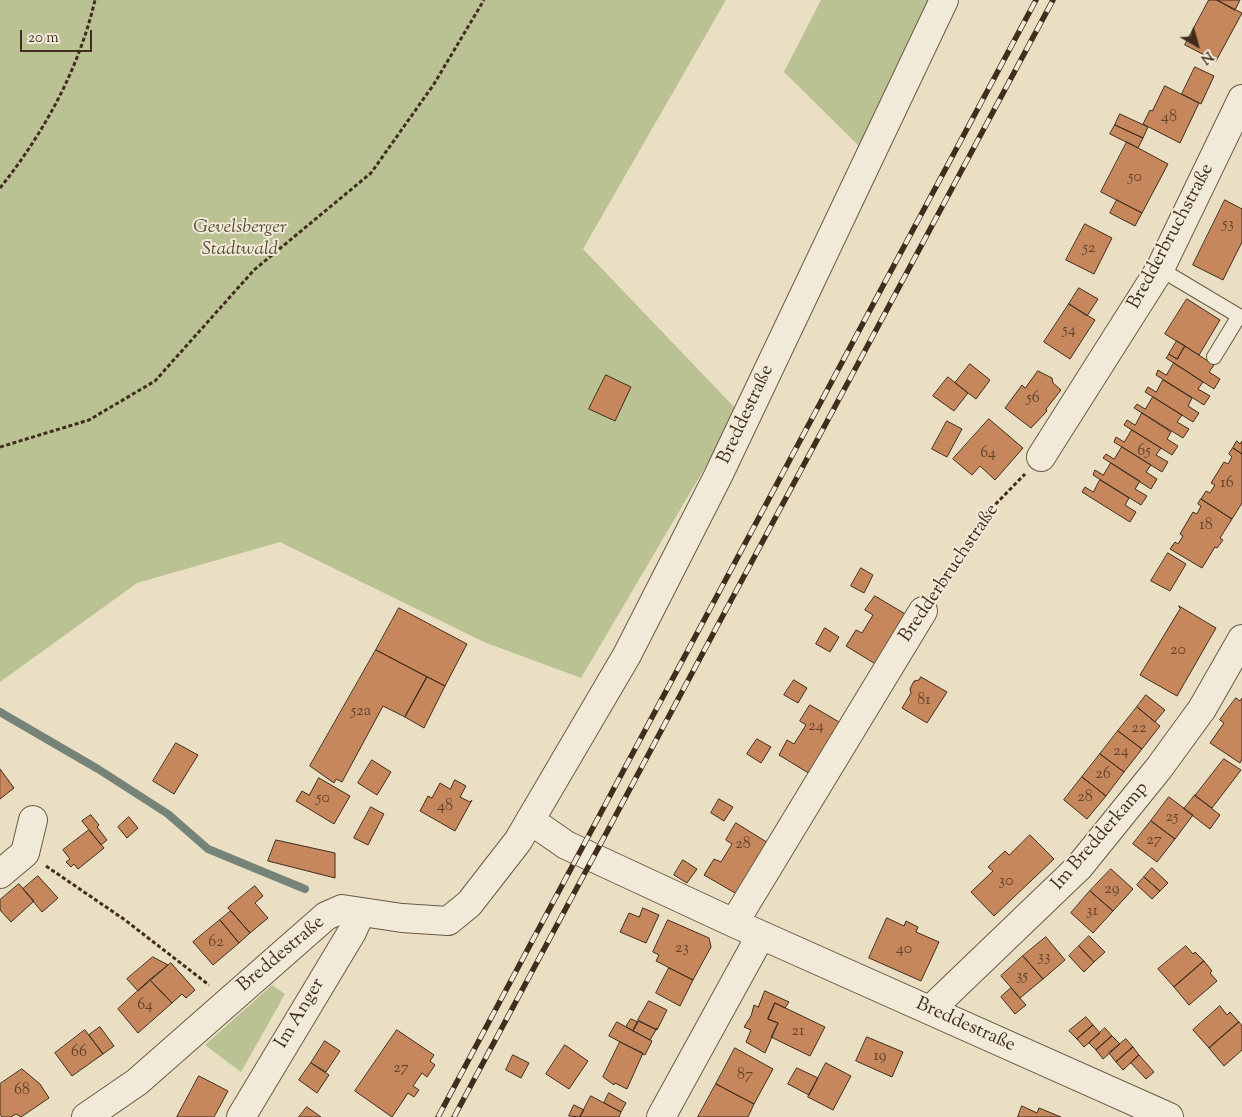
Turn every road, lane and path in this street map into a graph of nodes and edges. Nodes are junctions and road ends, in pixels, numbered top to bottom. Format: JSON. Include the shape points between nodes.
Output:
{"nodes":[{"id":1,"x":95,"y":0,"type":"edge"},
{"id":2,"x":484,"y":0,"type":"edge"},
{"id":3,"x":944,"y":0,"type":"edge"},
{"id":4,"x":1242,"y":99,"type":"edge"},
{"id":5,"x":0,"y":188,"type":"edge"},
{"id":6,"x":1160,"y":269,"type":"junction"},
{"id":7,"x":1214,"y":357,"type":"dead end"},
{"id":8,"x":0,"y":447,"type":"edge"},
{"id":9,"x":1042,"y":457,"type":"joint"},
{"id":10,"x":923,"y":611,"type":"joint"},
{"id":11,"x":1242,"y":639,"type":"edge"},
{"id":12,"x":33,"y":820,"type":"dead end"},
{"id":13,"x":530,"y":820,"type":"junction"},
{"id":14,"x":25,"y":853,"type":"junction"},
{"id":15,"x":0,"y":874,"type":"edge"},
{"id":16,"x":361,"y":912,"type":"junction"},
{"id":17,"x":734,"y":923,"type":"junction"},
{"id":18,"x":761,"y":934,"type":"junction"},
{"id":19,"x":228,"y":1001,"type":"junction"},
{"id":20,"x":930,"y":1010,"type":"junction"},
{"id":21,"x":86,"y":1117,"type":"edge"},
{"id":22,"x":241,"y":1117,"type":"edge"},
{"id":23,"x":661,"y":1117,"type":"edge"},
{"id":24,"x":1169,"y":1117,"type":"edge"}],
"edges":[{"from":1,"to":5,"type":"path","via":[[88,32],[61,95],[21,161]]},
{"from":2,"to":8,"type":"path","via":[[434,84],[371,173],[254,270],[156,381],[89,420]]},
{"from":3,"to":13,"type":"street","name":"Breddestraße","via":[[718,476],[627,655]]},
{"from":4,"to":6,"type":"street","name":"Bredderbruchstraße"},
{"from":6,"to":7,"type":"lane","via":[[1239,316]]},
{"from":6,"to":9,"type":"street","name":"Bredderbruchstraße"},
{"from":9,"to":10,"type":"path","name":"Bredderbruchstraße","via":[[986,514]]},
{"from":10,"to":17,"type":"street","name":"Bredderbruchstraße"},
{"from":11,"to":20,"type":"street","name":"Im Bredderkamp","via":[[1202,709],[1079,867]]},
{"from":12,"to":14,"type":"street"},
{"from":13,"to":16,"type":"street","name":"Breddestraße","via":[[518,841],[469,904],[448,921]]},
{"from":13,"to":17,"type":"street","name":"Breddestraße","via":[[566,845]]},
{"from":14,"to":15,"type":"street"},
{"from":14,"to":19,"type":"path","via":[[125,920]]},
{"from":16,"to":19,"type":"street","name":"Breddestraße","via":[[342,909],[326,916]]},
{"from":16,"to":22,"type":"street","name":"Im Anger"},
{"from":17,"to":18,"type":"street","name":"Breddestraße"},
{"from":18,"to":20,"type":"street","name":"Breddestraße"},
{"from":18,"to":23,"type":"street"},
{"from":19,"to":21,"type":"street","name":"Breddestraße","via":[[137,1082]]},
{"from":20,"to":24,"type":"street","name":"Breddestraße"}]}
